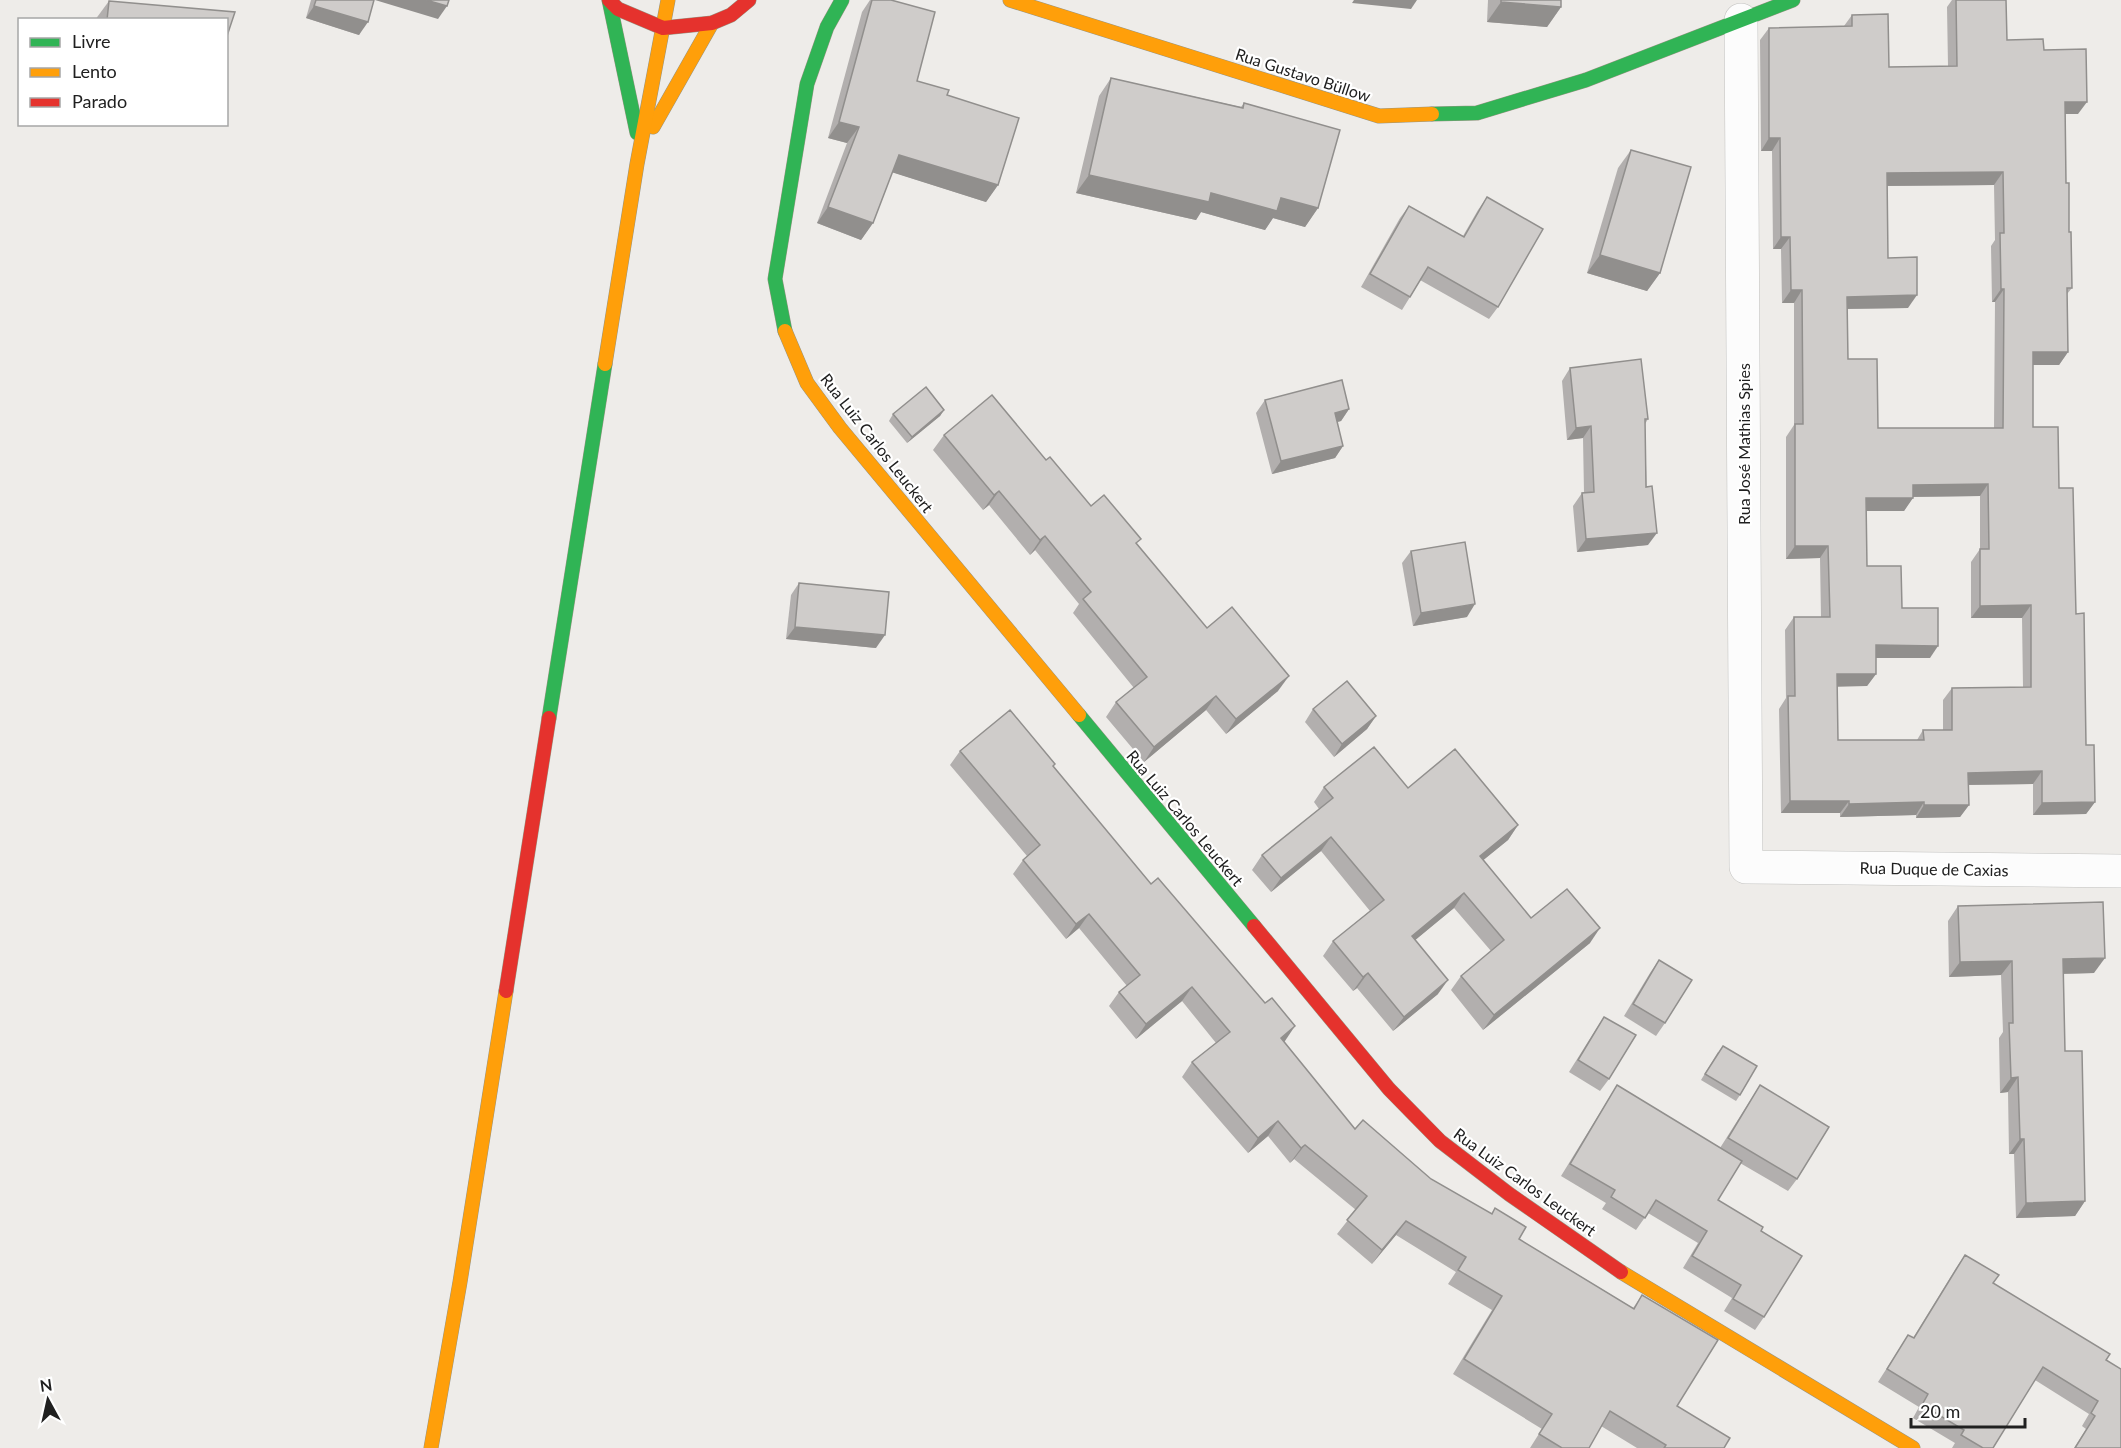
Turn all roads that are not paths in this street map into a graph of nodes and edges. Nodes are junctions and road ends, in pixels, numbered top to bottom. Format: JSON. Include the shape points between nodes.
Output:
{"nodes":[{"id":1,"x":609,"y":0,"type":"edge"},
{"id":2,"x":668,"y":0,"type":"edge"},
{"id":3,"x":750,"y":0,"type":"edge"},
{"id":4,"x":842,"y":0,"type":"edge"},
{"id":5,"x":1793,"y":0,"type":"edge"},
{"id":6,"x":1015,"y":1,"type":"edge"},
{"id":7,"x":1742,"y":20,"type":"junction"},
{"id":8,"x":712,"y":23,"type":"junction"},
{"id":9,"x":663,"y":28,"type":"junction"},
{"id":10,"x":640,"y":149,"type":"junction"},
{"id":11,"x":1746,"y":867,"type":"joint"},
{"id":12,"x":2121,"y":871,"type":"edge"},
{"id":13,"x":430,"y":1448,"type":"edge"},
{"id":14,"x":1913,"y":1448,"type":"edge"}],
"edges":[{"from":1,"to":9,"type":"main road","via":[[618,9]]},
{"from":1,"to":10,"type":"main road"},
{"from":2,"to":9,"type":"main road"},
{"from":3,"to":8,"type":"main road"},
{"from":4,"to":14,"type":"main road","name":"Rua Luiz Carlos Leuckert","via":[[827,27],[807,84],[775,279],[786,337],[807,383],[840,428],[1389,1089],[1440,1141],[1627,1276]]},
{"from":5,"to":7,"type":"main road","name":"Rua Gustavo Büllow"},
{"from":6,"to":7,"type":"main road","name":"Rua Gustavo Büllow","via":[[1379,116],[1477,113],[1587,80]]},
{"from":7,"to":11,"type":"street","name":"Rua José Mathias Spies"},
{"from":8,"to":9,"type":"main road"},
{"from":8,"to":10,"type":"main road"},
{"from":9,"to":10,"type":"main road"},
{"from":10,"to":13,"type":"main road","via":[[462,1270]]},
{"from":11,"to":12,"type":"street","name":"Rua Duque de Caxias"}]}
